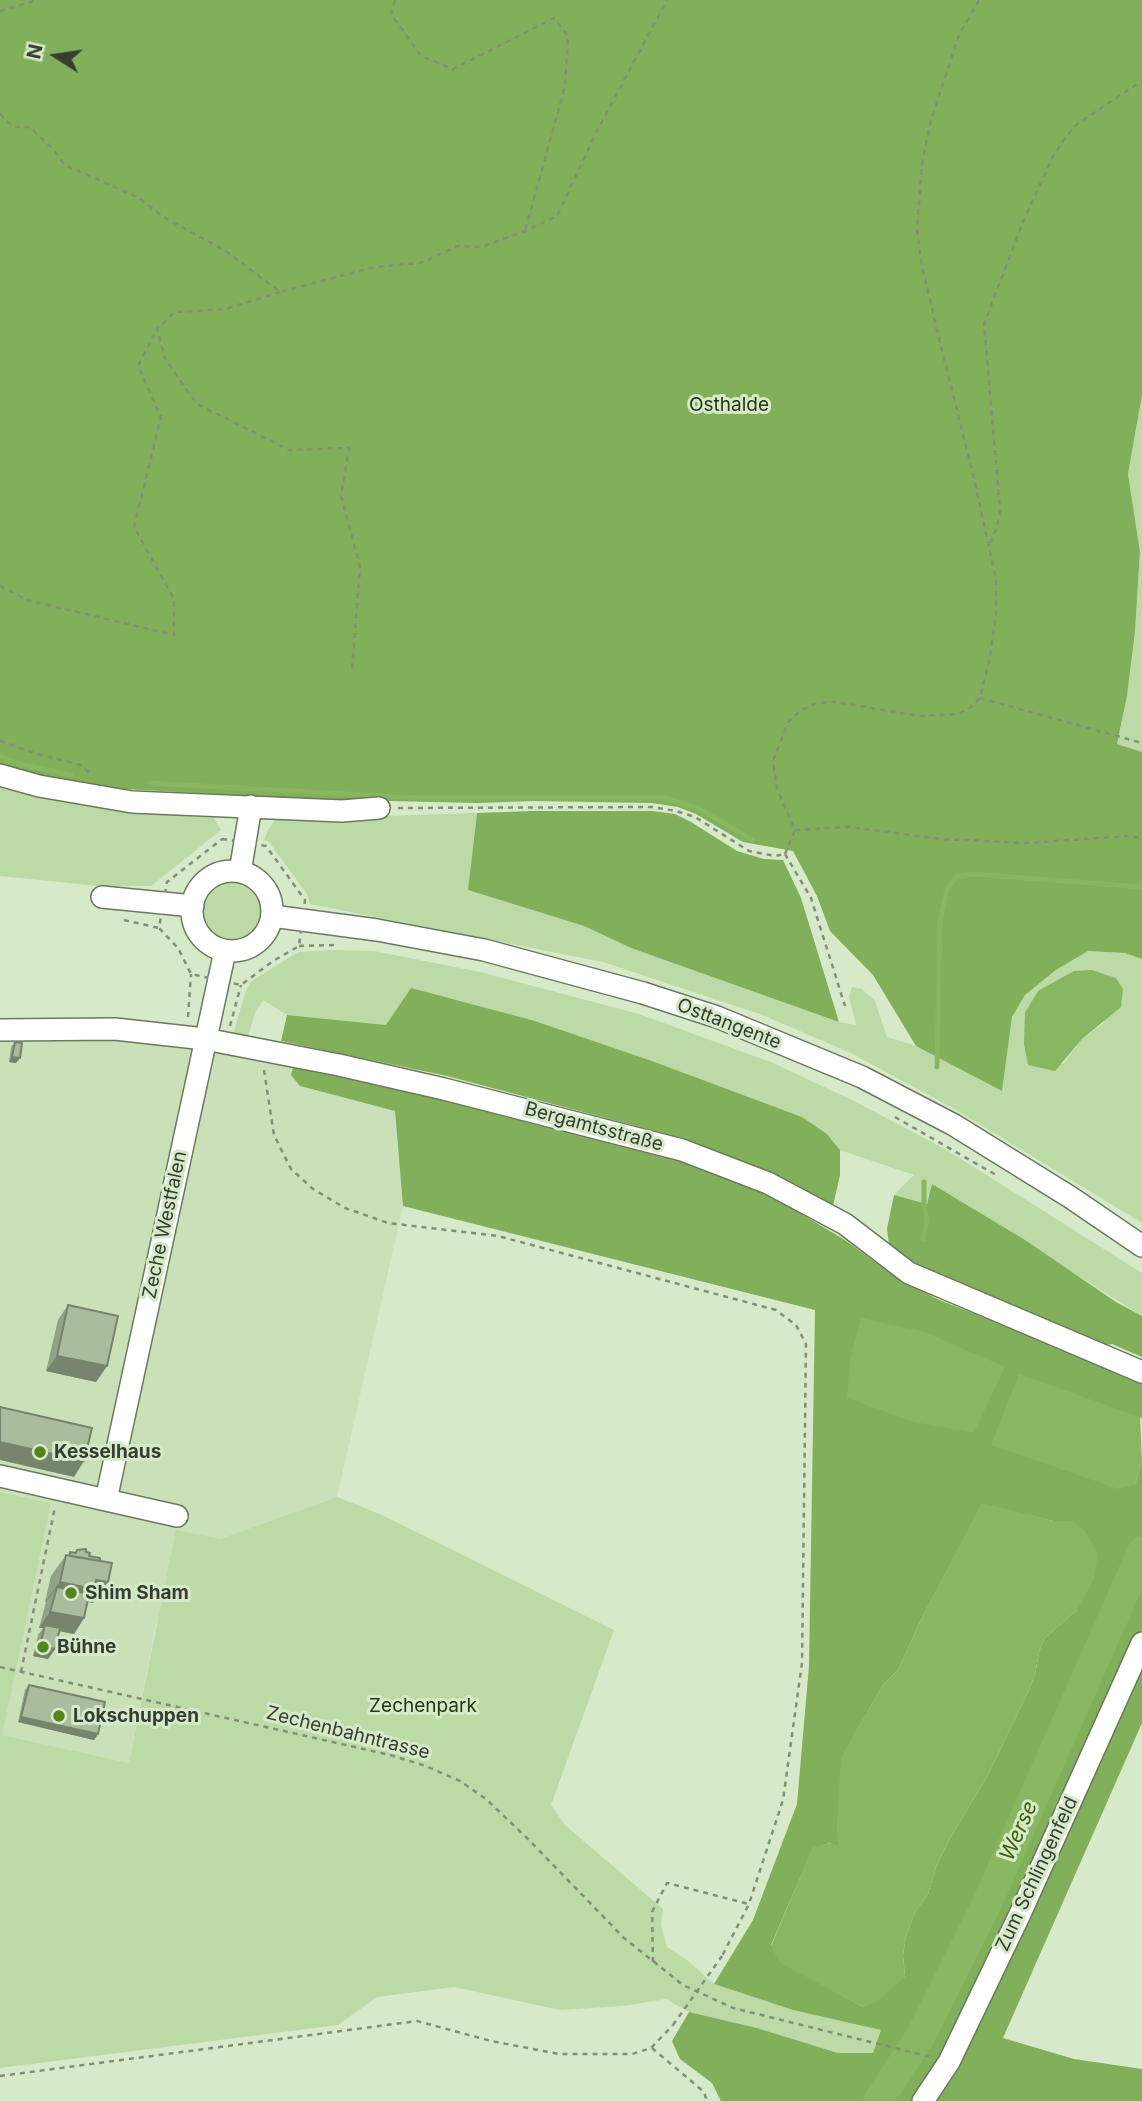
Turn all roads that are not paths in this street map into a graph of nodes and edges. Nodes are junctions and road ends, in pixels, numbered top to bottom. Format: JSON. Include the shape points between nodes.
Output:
{"nodes":[{"id":1,"x":0,"y":775,"type":"edge"},
{"id":2,"x":251,"y":806,"type":"junction"},
{"id":3,"x":379,"y":808,"type":"road end"},
{"id":4,"x":240,"y":872,"type":"junction"},
{"id":5,"x":102,"y":897,"type":"dead end"},
{"id":6,"x":192,"y":906,"type":"junction"},
{"id":7,"x":272,"y":916,"type":"junction"},
{"id":8,"x":225,"y":951,"type":"junction"},
{"id":9,"x":0,"y":1030,"type":"edge"},
{"id":10,"x":206,"y":1039,"type":"junction"},
{"id":11,"x":1142,"y":1246,"type":"edge"},
{"id":12,"x":1142,"y":1371,"type":"edge"},
{"id":13,"x":0,"y":1476,"type":"edge"},
{"id":14,"x":106,"y":1500,"type":"junction"},
{"id":15,"x":177,"y":1516,"type":"dead end"},
{"id":16,"x":1142,"y":1643,"type":"edge"},
{"id":17,"x":923,"y":2101,"type":"edge"}],
"edges":[{"from":1,"to":2,"type":"street","via":[[132,802]]},
{"from":2,"to":3,"type":"street","via":[[342,811]]},
{"from":2,"to":4,"type":"street"},
{"from":4,"to":6,"type":"street","via":[[215,875],[196,893]]},
{"from":4,"to":7,"type":"street","via":[[261,883],[272,904]]},
{"from":5,"to":6,"type":"street"},
{"from":6,"to":8,"type":"street","via":[[204,940]]},
{"from":7,"to":8,"type":"street","via":[[269,929],[251,947]]},
{"from":7,"to":11,"type":"street","name":"Osttangente","via":[[484,950],[717,1017],[862,1077],[954,1125]]},
{"from":8,"to":10,"type":"street","name":"Zeche Westfalen"},
{"from":9,"to":10,"type":"street","name":"Bergamtsstraße","via":[[116,1029]]},
{"from":10,"to":12,"type":"street","name":"Bergamtsstraße","via":[[444,1089],[682,1150],[768,1183],[834,1218],[909,1273]]},
{"from":10,"to":14,"type":"street","name":"Zeche Westfalen"},
{"from":13,"to":14,"type":"street"},
{"from":14,"to":15,"type":"street"},
{"from":16,"to":17,"type":"street","name":"Zum Schlingenfeld","via":[[1020,1914],[949,2062]]}]}
